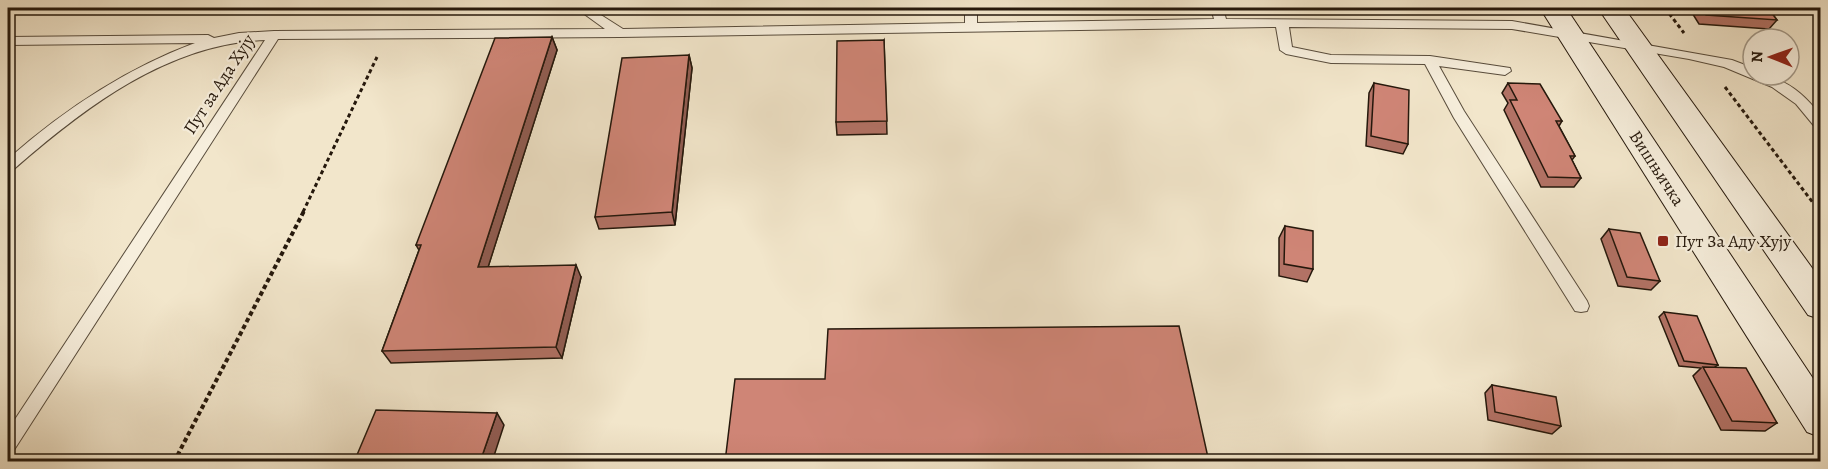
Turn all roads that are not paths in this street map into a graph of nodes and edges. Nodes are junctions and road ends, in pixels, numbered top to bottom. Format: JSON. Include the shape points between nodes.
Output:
{"nodes":[{"id":1,"x":582,"y":8,"type":"edge"},
{"id":2,"x":970,"y":8,"type":"edge"},
{"id":3,"x":1217,"y":8,"type":"edge"},
{"id":4,"x":1611,"y":8,"type":"edge"},
{"id":5,"x":1561,"y":21,"type":"edge"},
{"id":6,"x":1221,"y":23,"type":"junction"},
{"id":7,"x":1282,"y":23,"type":"junction"},
{"id":8,"x":971,"y":27,"type":"junction"},
{"id":9,"x":620,"y":33,"type":"junction"},
{"id":10,"x":274,"y":35,"type":"junction"},
{"id":11,"x":227,"y":39,"type":"junction"},
{"id":12,"x":8,"y":41,"type":"edge"},
{"id":13,"x":1637,"y":44,"type":"junction"},
{"id":14,"x":1430,"y":60,"type":"junction"},
{"id":15,"x":1741,"y":69,"type":"edge"},
{"id":16,"x":1505,"y":71,"type":"dead end"},
{"id":17,"x":1783,"y":87,"type":"edge"},
{"id":18,"x":1821,"y":124,"type":"edge"},
{"id":19,"x":8,"y":166,"type":"edge"},
{"id":20,"x":1821,"y":305,"type":"edge"},
{"id":21,"x":1581,"y":306,"type":"dead end"},
{"id":22,"x":1821,"y":420,"type":"edge"},
{"id":23,"x":8,"y":444,"type":"edge"}],
"edges":[{"from":1,"to":9,"type":"lane"},
{"from":2,"to":8,"type":"lane"},
{"from":3,"to":6,"type":"lane"},
{"from":4,"to":13,"type":"main road"},
{"from":5,"to":7,"type":"lane","name":"Пут за Ада Хују","via":[[1512,25]]},
{"from":5,"to":13,"type":"lane","name":"Пут за Ада Хују"},
{"from":5,"to":22,"type":"main road","name":"Вишњичка"},
{"from":6,"to":7,"type":"lane","name":"Пут за Ада Хују"},
{"from":6,"to":8,"type":"lane","name":"Пут за Ада Хују"},
{"from":7,"to":14,"type":"lane","via":[[1286,50],[1331,59]]},
{"from":8,"to":9,"type":"lane","name":"Пут за Ада Хују"},
{"from":9,"to":10,"type":"lane","name":"Пут за Ада Хују"},
{"from":10,"to":11,"type":"lane"},
{"from":10,"to":23,"type":"lane","name":"Пут за Ада Хују"},
{"from":11,"to":12,"type":"lane"},
{"from":11,"to":19,"type":"lane","via":[[159,62],[128,79],[41,136]]},
{"from":13,"to":15,"type":"lane","name":"Пут за Ада Хују"},
{"from":13,"to":20,"type":"main road"},
{"from":14,"to":16,"type":"lane"},
{"from":14,"to":21,"type":"lane","via":[[1460,115]]},
{"from":17,"to":18,"type":"lane","via":[[1811,110]]}]}
